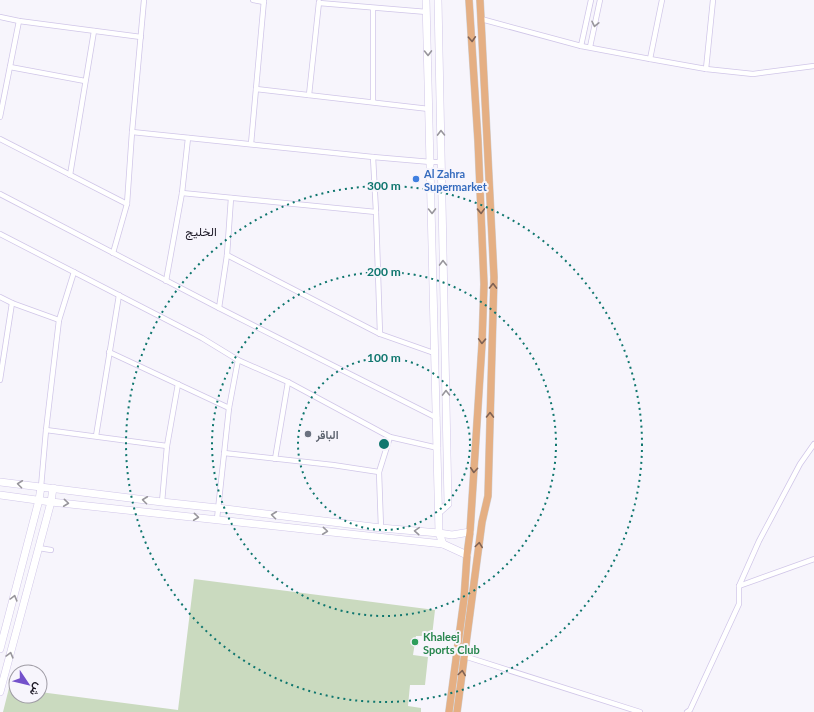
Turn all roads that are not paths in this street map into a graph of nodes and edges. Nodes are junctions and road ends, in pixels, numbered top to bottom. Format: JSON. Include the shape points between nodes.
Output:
{"nodes":[{"id":1,"x":144,"y":0,"type":"edge"},
{"id":2,"x":252,"y":0,"type":"edge"},
{"id":3,"x":426,"y":0,"type":"edge"},
{"id":4,"x":438,"y":0,"type":"edge"},
{"id":5,"x":469,"y":0,"type":"edge"},
{"id":6,"x":480,"y":0,"type":"edge"},
{"id":7,"x":591,"y":0,"type":"edge"},
{"id":8,"x":600,"y":0,"type":"edge"},
{"id":9,"x":662,"y":0,"type":"edge"},
{"id":10,"x":713,"y":0,"type":"edge"},
{"id":11,"x":264,"y":1,"type":"edge"},
{"id":12,"x":319,"y":1,"type":"edge"},
{"id":13,"x":373,"y":8,"type":"junction"},
{"id":14,"x":427,"y":12,"type":"junction"},
{"id":15,"x":0,"y":17,"type":"edge"},
{"id":16,"x":481,"y":19,"type":"junction"},
{"id":17,"x":19,"y":21,"type":"junction"},
{"id":18,"x":94,"y":31,"type":"junction"},
{"id":19,"x":141,"y":37,"type":"junction"},
{"id":20,"x":581,"y":46,"type":"junction"},
{"id":21,"x":590,"y":47,"type":"junction"},
{"id":22,"x":650,"y":60,"type":"junction"},
{"id":23,"x":814,"y":66,"type":"edge"},
{"id":24,"x":10,"y":67,"type":"junction"},
{"id":25,"x":706,"y":69,"type":"junction"},
{"id":26,"x":85,"y":80,"type":"junction"},
{"id":27,"x":256,"y":89,"type":"junction"},
{"id":28,"x":309,"y":95,"type":"junction"},
{"id":29,"x":373,"y":102,"type":"junction"},
{"id":30,"x":429,"y":109,"type":"junction"},
{"id":31,"x":0,"y":116,"type":"edge"},
{"id":32,"x":132,"y":132,"type":"junction"},
{"id":33,"x":188,"y":138,"type":"junction"},
{"id":34,"x":0,"y":139,"type":"edge"},
{"id":35,"x":251,"y":144,"type":"junction"},
{"id":36,"x":373,"y":157,"type":"junction"},
{"id":37,"x":431,"y":162,"type":"junction"},
{"id":38,"x":441,"y":162,"type":"junction"},
{"id":39,"x":70,"y":175,"type":"junction"},
{"id":40,"x":182,"y":193,"type":"junction"},
{"id":41,"x":0,"y":194,"type":"edge"},
{"id":42,"x":231,"y":198,"type":"junction"},
{"id":43,"x":127,"y":204,"type":"junction"},
{"id":44,"x":376,"y":212,"type":"junction"},
{"id":45,"x":0,"y":234,"type":"edge"},
{"id":46,"x":113,"y":253,"type":"junction"},
{"id":47,"x":227,"y":255,"type":"junction"},
{"id":48,"x":74,"y":272,"type":"junction"},
{"id":49,"x":166,"y":281,"type":"junction"},
{"id":50,"x":119,"y":295,"type":"junction"},
{"id":51,"x":0,"y":297,"type":"edge"},
{"id":52,"x":12,"y":303,"type":"junction"},
{"id":53,"x":219,"y":308,"type":"junction"},
{"id":54,"x":59,"y":320,"type":"junction"},
{"id":55,"x":380,"y":334,"type":"junction"},
{"id":56,"x":109,"y":352,"type":"junction"},
{"id":57,"x":434,"y":353,"type":"junction"},
{"id":58,"x":238,"y":360,"type":"junction"},
{"id":59,"x":0,"y":374,"type":"edge"},
{"id":60,"x":0,"y":380,"type":"edge"},
{"id":61,"x":288,"y":382,"type":"junction"},
{"id":62,"x":178,"y":384,"type":"junction"},
{"id":63,"x":229,"y":408,"type":"junction"},
{"id":64,"x":437,"y":418,"type":"junction"},
{"id":65,"x":46,"y":430,"type":"junction"},
{"id":66,"x":96,"y":436,"type":"junction"},
{"id":67,"x":390,"y":437,"type":"junction"},
{"id":68,"x":814,"y":444,"type":"edge"},
{"id":69,"x":167,"y":446,"type":"junction"},
{"id":70,"x":438,"y":448,"type":"junction"},
{"id":71,"x":224,"y":454,"type":"junction"},
{"id":72,"x":276,"y":459,"type":"junction"},
{"id":73,"x":379,"y":472,"type":"junction"},
{"id":74,"x":0,"y":482,"type":"edge"},
{"id":75,"x":41,"y":487,"type":"junction"},
{"id":76,"x":53,"y":488,"type":"junction"},
{"id":77,"x":0,"y":495,"type":"edge"},
{"id":78,"x":39,"y":500,"type":"junction"},
{"id":79,"x":51,"y":502,"type":"junction"},
{"id":80,"x":162,"y":502,"type":"junction"},
{"id":81,"x":218,"y":508,"type":"junction"},
{"id":82,"x":439,"y":512,"type":"junction"},
{"id":83,"x":217,"y":519,"type":"junction"},
{"id":84,"x":381,"y":528,"type":"junction"},
{"id":85,"x":470,"y":532,"type":"junction"},
{"id":86,"x":439,"y":533,"type":"junction"},
{"id":87,"x":443,"y":544,"type":"junction"},
{"id":88,"x":39,"y":548,"type":"junction"},
{"id":89,"x":51,"y":550,"type":"dead end"},
{"id":90,"x":467,"y":555,"type":"junction"},
{"id":91,"x":814,"y":559,"type":"edge"},
{"id":92,"x":739,"y":586,"type":"junction"},
{"id":93,"x":0,"y":649,"type":"edge"},
{"id":94,"x":464,"y":656,"type":"junction"},
{"id":95,"x":0,"y":692,"type":"edge"},
{"id":96,"x":449,"y":712,"type":"edge"},
{"id":97,"x":457,"y":712,"type":"edge"},
{"id":98,"x":640,"y":712,"type":"edge"},
{"id":99,"x":687,"y":712,"type":"edge"}],
"edges":[{"from":1,"to":19,"type":"street"},
{"from":2,"to":11,"type":"street"},
{"from":3,"to":14,"type":"street"},
{"from":38,"to":4,"type":"street","one_way":true},
{"from":5,"to":85,"type":"main road","one_way":true,"via":[[484,284]]},
{"from":6,"to":16,"type":"main road"},
{"from":7,"to":20,"type":"street"},
{"from":8,"to":21,"type":"street","one_way":true},
{"from":9,"to":22,"type":"street"},
{"from":10,"to":25,"type":"street"},
{"from":11,"to":27,"type":"street"},
{"from":12,"to":13,"type":"street"},
{"from":12,"to":28,"type":"street"},
{"from":13,"to":14,"type":"street"},
{"from":13,"to":29,"type":"street"},
{"from":14,"to":30,"type":"street","one_way":true},
{"from":15,"to":17,"type":"street"},
{"from":16,"to":20,"type":"street"},
{"from":94,"to":16,"type":"main road","one_way":true,"via":[[482,522],[488,496],[493,322],[494,276]]},
{"from":17,"to":18,"type":"street"},
{"from":17,"to":24,"type":"street"},
{"from":18,"to":19,"type":"street"},
{"from":18,"to":26,"type":"street"},
{"from":19,"to":32,"type":"street"},
{"from":20,"to":21,"type":"street"},
{"from":21,"to":22,"type":"street"},
{"from":22,"to":25,"type":"street"},
{"from":23,"to":25,"type":"street","via":[[753,74]]},
{"from":24,"to":26,"type":"street"},
{"from":24,"to":31,"type":"street"},
{"from":26,"to":39,"type":"street"},
{"from":27,"to":28,"type":"street"},
{"from":27,"to":35,"type":"street"},
{"from":28,"to":29,"type":"street"},
{"from":29,"to":30,"type":"street"},
{"from":30,"to":37,"type":"street"},
{"from":32,"to":33,"type":"street"},
{"from":32,"to":43,"type":"street"},
{"from":33,"to":35,"type":"street"},
{"from":33,"to":40,"type":"street"},
{"from":34,"to":39,"type":"street"},
{"from":35,"to":36,"type":"street"},
{"from":36,"to":37,"type":"street"},
{"from":36,"to":44,"type":"street"},
{"from":37,"to":38,"type":"street"},
{"from":37,"to":57,"type":"street","one_way":true},
{"from":82,"to":38,"type":"street","one_way":true,"via":[[448,504]]},
{"from":39,"to":43,"type":"street"},
{"from":40,"to":42,"type":"street"},
{"from":40,"to":49,"type":"street"},
{"from":41,"to":46,"type":"street"},
{"from":42,"to":44,"type":"street"},
{"from":42,"to":47,"type":"street"},
{"from":43,"to":46,"type":"street"},
{"from":44,"to":55,"type":"street"},
{"from":45,"to":48,"type":"street"},
{"from":46,"to":49,"type":"street"},
{"from":47,"to":53,"type":"street"},
{"from":47,"to":55,"type":"street"},
{"from":48,"to":50,"type":"street"},
{"from":48,"to":54,"type":"street"},
{"from":49,"to":53,"type":"street"},
{"from":50,"to":56,"type":"street"},
{"from":50,"to":58,"type":"street","via":[[202,338]]},
{"from":51,"to":52,"type":"street"},
{"from":52,"to":54,"type":"street"},
{"from":52,"to":59,"type":"street"},
{"from":53,"to":64,"type":"street"},
{"from":54,"to":65,"type":"street"},
{"from":55,"to":57,"type":"street"},
{"from":56,"to":62,"type":"street"},
{"from":56,"to":66,"type":"street"},
{"from":57,"to":64,"type":"street"},
{"from":58,"to":61,"type":"street"},
{"from":58,"to":63,"type":"street"},
{"from":59,"to":60,"type":"street"},
{"from":61,"to":67,"type":"street"},
{"from":61,"to":72,"type":"street"},
{"from":62,"to":63,"type":"street"},
{"from":62,"to":69,"type":"street"},
{"from":63,"to":71,"type":"street"},
{"from":64,"to":70,"type":"street"},
{"from":65,"to":66,"type":"street"},
{"from":65,"to":75,"type":"street"},
{"from":66,"to":69,"type":"street"},
{"from":67,"to":70,"type":"street"},
{"from":67,"to":73,"type":"street"},
{"from":68,"to":92,"type":"street","via":[[800,464],[759,541]]},
{"from":69,"to":80,"type":"street"},
{"from":70,"to":82,"type":"street"},
{"from":71,"to":72,"type":"street"},
{"from":71,"to":81,"type":"street"},
{"from":72,"to":73,"type":"street"},
{"from":73,"to":84,"type":"street"},
{"from":75,"to":74,"type":"street","one_way":true},
{"from":75,"to":76,"type":"street"},
{"from":75,"to":78,"type":"street"},
{"from":76,"to":79,"type":"street"},
{"from":80,"to":76,"type":"street","one_way":true},
{"from":77,"to":78,"type":"street"},
{"from":78,"to":79,"type":"street"},
{"from":93,"to":78,"type":"street","one_way":true},
{"from":79,"to":83,"type":"street","one_way":true},
{"from":79,"to":88,"type":"street"},
{"from":80,"to":81,"type":"street"},
{"from":81,"to":83,"type":"street"},
{"from":84,"to":81,"type":"street","one_way":true},
{"from":82,"to":86,"type":"street"},
{"from":83,"to":87,"type":"street","one_way":true},
{"from":86,"to":84,"type":"street","one_way":true},
{"from":85,"to":86,"type":"street","via":[[452,535]]},
{"from":85,"to":90,"type":"main road"},
{"from":86,"to":87,"type":"street"},
{"from":87,"to":90,"type":"street"},
{"from":88,"to":89,"type":"street"},
{"from":95,"to":88,"type":"street","one_way":true},
{"from":90,"to":96,"type":"main road","via":[[464,599]]},
{"from":91,"to":92,"type":"street"},
{"from":92,"to":99,"type":"street","via":[[739,604]]},
{"from":97,"to":94,"type":"main road","one_way":true},
{"from":94,"to":98,"type":"street"}]}
